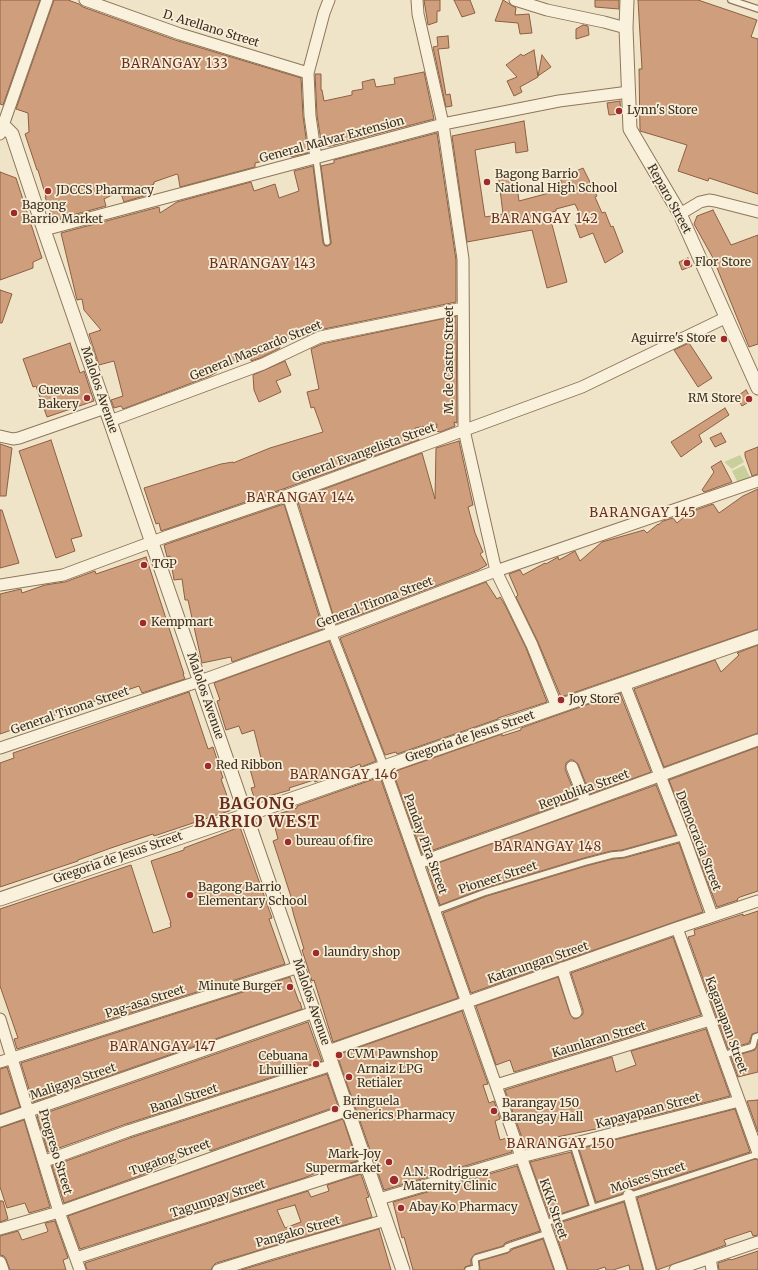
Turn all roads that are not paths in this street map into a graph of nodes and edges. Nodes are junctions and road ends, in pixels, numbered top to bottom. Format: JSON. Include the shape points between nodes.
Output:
{"nodes":[{"id":1,"x":47,"y":0,"type":"edge"},
{"id":2,"x":84,"y":0,"type":"edge"},
{"id":3,"x":329,"y":0,"type":"edge"},
{"id":4,"x":417,"y":0,"type":"edge"},
{"id":5,"x":515,"y":0,"type":"edge"},
{"id":6,"x":627,"y":0,"type":"edge"},
{"id":7,"x":731,"y":0,"type":"edge"},
{"id":8,"x":758,"y":9,"type":"edge"},
{"id":9,"x":626,"y":28,"type":"junction"},
{"id":10,"x":308,"y":73,"type":"junction"},
{"id":11,"x":629,"y":92,"type":"junction"},
{"id":12,"x":443,"y":124,"type":"junction"},
{"id":13,"x":1,"y":129,"type":"edge"},
{"id":14,"x":316,"y":158,"type":"junction"},
{"id":15,"x":758,"y":212,"type":"edge"},
{"id":16,"x":680,"y":214,"type":"junction"},
{"id":17,"x":44,"y":230,"type":"junction"},
{"id":18,"x":327,"y":242,"type":"dead end"},
{"id":19,"x":463,"y":308,"type":"junction"},
{"id":20,"x":727,"y":317,"type":"junction"},
{"id":21,"x":758,"y":388,"type":"edge"},
{"id":22,"x":105,"y":408,"type":"junction"},
{"id":23,"x":110,"y":421,"type":"junction"},
{"id":24,"x":464,"y":430,"type":"junction"},
{"id":25,"x":0,"y":436,"type":"edge"},
{"id":26,"x":758,"y":481,"type":"edge"},
{"id":27,"x":288,"y":495,"type":"junction"},
{"id":28,"x":152,"y":543,"type":"junction"},
{"id":29,"x":496,"y":571,"type":"junction"},
{"id":30,"x":0,"y":585,"type":"edge"},
{"id":31,"x":332,"y":633,"type":"junction"},
{"id":32,"x":758,"y":637,"type":"edge"},
{"id":33,"x":200,"y":681,"type":"junction"},
{"id":34,"x":624,"y":684,"type":"junction"},
{"id":35,"x":557,"y":707,"type":"junction"},
{"id":36,"x":758,"y":740,"type":"edge"},
{"id":37,"x":0,"y":748,"type":"edge"},
{"id":38,"x":384,"y":767,"type":"junction"},
{"id":39,"x":572,"y":767,"type":"dead end"},
{"id":40,"x":660,"y":776,"type":"junction"},
{"id":41,"x":586,"y":803,"type":"junction"},
{"id":42,"x":246,"y":815,"type":"junction"},
{"id":43,"x":684,"y":837,"type":"junction"},
{"id":44,"x":418,"y":863,"type":"junction"},
{"id":45,"x":0,"y":899,"type":"edge"},
{"id":46,"x":758,"y":900,"type":"edge"},
{"id":47,"x":435,"y":910,"type":"junction"},
{"id":48,"x":712,"y":915,"type":"junction"},
{"id":49,"x":677,"y":928,"type":"junction"},
{"id":50,"x":299,"y":967,"type":"junction"},
{"id":51,"x":562,"y":968,"type":"junction"},
{"id":52,"x":467,"y":1002,"type":"junction"},
{"id":53,"x":314,"y":1012,"type":"junction"},
{"id":54,"x":576,"y":1012,"type":"dead end"},
{"id":55,"x":0,"y":1019,"type":"edge"},
{"id":56,"x":710,"y":1020,"type":"junction"},
{"id":57,"x":758,"y":1036,"type":"edge"},
{"id":58,"x":328,"y":1051,"type":"junction"},
{"id":59,"x":723,"y":1055,"type":"junction"},
{"id":60,"x":13,"y":1058,"type":"junction"},
{"id":61,"x":0,"y":1062,"type":"edge"},
{"id":62,"x":332,"y":1065,"type":"junction"},
{"id":63,"x":496,"y":1085,"type":"junction"},
{"id":64,"x":739,"y":1101,"type":"junction"},
{"id":65,"x":348,"y":1110,"type":"junction"},
{"id":66,"x":28,"y":1111,"type":"junction"},
{"id":67,"x":0,"y":1121,"type":"edge"},
{"id":68,"x":573,"y":1144,"type":"junction"},
{"id":69,"x":758,"y":1153,"type":"edge"},
{"id":70,"x":521,"y":1157,"type":"junction"},
{"id":71,"x":45,"y":1161,"type":"junction"},
{"id":72,"x":367,"y":1165,"type":"junction"},
{"id":73,"x":629,"y":1195,"type":"junction"},
{"id":74,"x":379,"y":1199,"type":"junction"},
{"id":75,"x":593,"y":1207,"type":"junction"},
{"id":76,"x":59,"y":1212,"type":"junction"},
{"id":77,"x":386,"y":1220,"type":"junction"},
{"id":78,"x":546,"y":1228,"type":"junction"},
{"id":79,"x":0,"y":1229,"type":"edge"},
{"id":80,"x":758,"y":1242,"type":"edge"},
{"id":81,"x":76,"y":1258,"type":"junction"},
{"id":82,"x":710,"y":1258,"type":"junction"},
{"id":83,"x":0,"y":1262,"type":"edge"},
{"id":84,"x":238,"y":1267,"type":"edge"},
{"id":85,"x":3,"y":1270,"type":"edge"},
{"id":86,"x":80,"y":1270,"type":"edge"},
{"id":87,"x":218,"y":1270,"type":"edge"},
{"id":88,"x":403,"y":1270,"type":"edge"},
{"id":89,"x":468,"y":1270,"type":"edge"},
{"id":90,"x":561,"y":1270,"type":"edge"},
{"id":91,"x":650,"y":1270,"type":"edge"},
{"id":92,"x":675,"y":1270,"type":"edge"},
{"id":93,"x":712,"y":1270,"type":"edge"}],
"edges":[{"from":1,"to":13,"type":"street"},
{"from":2,"to":10,"type":"street","name":"D. Arellano Street","via":[[180,34]]},
{"from":3,"to":10,"type":"street"},
{"from":4,"to":12,"type":"street","name":"M. de Castro Street"},
{"from":5,"to":9,"type":"street"},
{"from":6,"to":9,"type":"street","name":"Reparo Street"},
{"from":7,"to":8,"type":"lane"},
{"from":9,"to":11,"type":"street","name":"Reparo Street"},
{"from":10,"to":14,"type":"street","via":[[310,116]]},
{"from":11,"to":12,"type":"street","name":"General Malvar Extension","via":[[559,101]]},
{"from":11,"to":16,"type":"street","name":"Reparo Street","via":[[632,134]]},
{"from":12,"to":14,"type":"street","name":"General Malvar Extension"},
{"from":12,"to":19,"type":"street","name":"M. de Castro Street","via":[[463,259]]},
{"from":13,"to":17,"type":"street","name":"Malolos Avenue","via":[[12,134]]},
{"from":14,"to":17,"type":"street","name":"General Malvar Extension"},
{"from":14,"to":18,"type":"lane"},
{"from":15,"to":16,"type":"street","via":[[709,200],[700,202]]},
{"from":16,"to":20,"type":"street","name":"Reparo Street"},
{"from":17,"to":22,"type":"street","name":"Malolos Avenue"},
{"from":19,"to":23,"type":"street","name":"General Mascardo Street","via":[[320,337],[263,364]]},
{"from":19,"to":24,"type":"street","name":"M. de Castro Street"},
{"from":20,"to":21,"type":"street","name":"Reparo Street"},
{"from":20,"to":24,"type":"street","name":"General Evangelista Street","via":[[582,387]]},
{"from":22,"to":23,"type":"street","name":"Malolos Avenue"},
{"from":22,"to":25,"type":"street","via":[[19,438]]},
{"from":23,"to":28,"type":"street","name":"Malolos Avenue"},
{"from":24,"to":27,"type":"street","name":"General Evangelista Street"},
{"from":24,"to":29,"type":"street","name":"M. de Castro Street"},
{"from":26,"to":29,"type":"street","name":"General Tirona Street"},
{"from":27,"to":28,"type":"street","name":"General Evangelista Street"},
{"from":27,"to":31,"type":"street","name":"Panday Pira Street"},
{"from":28,"to":30,"type":"street","name":"General Evangelista Street","via":[[63,575]]},
{"from":28,"to":33,"type":"street","name":"Malolos Avenue"},
{"from":29,"to":31,"type":"street","name":"General Tirona Street"},
{"from":29,"to":35,"type":"street","name":"M. de Castro Street","via":[[532,645]]},
{"from":31,"to":33,"type":"street","name":"General Tirona Street"},
{"from":31,"to":38,"type":"street","name":"Panday Pira Street"},
{"from":32,"to":34,"type":"street","name":"Gregoria de Jesus Street"},
{"from":33,"to":37,"type":"street","name":"General Tirona Street"},
{"from":33,"to":42,"type":"street","name":"Malolos Avenue"},
{"from":34,"to":35,"type":"street","name":"Gregoria de Jesus Street"},
{"from":34,"to":40,"type":"street","name":"Democracia Street"},
{"from":35,"to":38,"type":"street","name":"Gregoria de Jesus Street"},
{"from":36,"to":40,"type":"street","name":"Republika Street"},
{"from":38,"to":42,"type":"street","name":"Gregoria de Jesus Street"},
{"from":38,"to":44,"type":"street","name":"Panday Pira Street"},
{"from":39,"to":41,"type":"street"},
{"from":40,"to":41,"type":"street","name":"Republika Street"},
{"from":40,"to":43,"type":"street","name":"Democracia Street"},
{"from":41,"to":44,"type":"street","name":"Republika Street"},
{"from":42,"to":45,"type":"street","name":"Gregoria de Jesus Street"},
{"from":42,"to":50,"type":"street","name":"Malolos Avenue"},
{"from":43,"to":47,"type":"lane","name":"Pioneer Street","via":[[585,862]]},
{"from":43,"to":48,"type":"street","name":"Democracia Street"},
{"from":44,"to":47,"type":"street","name":"Panday Pira Street"},
{"from":46,"to":48,"type":"street","name":"Katarungan Street"},
{"from":47,"to":52,"type":"street","name":"Panday Pira Street"},
{"from":48,"to":49,"type":"street","name":"Katarungan Street"},
{"from":49,"to":51,"type":"street","name":"Katarungan Street"},
{"from":49,"to":56,"type":"street","name":"Kaganapan Street"},
{"from":50,"to":53,"type":"street","name":"Malolos Avenue"},
{"from":50,"to":60,"type":"street","name":"Pag-asa Street"},
{"from":51,"to":52,"type":"street","name":"Katarungan Street"},
{"from":51,"to":54,"type":"street"},
{"from":52,"to":58,"type":"street","name":"Katarungan Street"},
{"from":52,"to":63,"type":"street","name":"Panday Pira Street"},
{"from":53,"to":58,"type":"street","name":"Malolos Avenue"},
{"from":53,"to":66,"type":"street","name":"Maligaya Street"},
{"from":55,"to":60,"type":"street","name":"Progreso Street"},
{"from":56,"to":59,"type":"street","name":"Kaganapan Street"},
{"from":56,"to":63,"type":"street","name":"Kaunlaran Street"},
{"from":57,"to":59,"type":"lane","via":[[755,1037],[753,1046]]},
{"from":58,"to":62,"type":"street","name":"Malolos Avenue"},
{"from":59,"to":64,"type":"street","name":"Kaganapan Street"},
{"from":60,"to":61,"type":"street","name":"Pag-asa Street"},
{"from":60,"to":66,"type":"street","name":"Progreso Street"},
{"from":62,"to":65,"type":"street","name":"Malolos Avenue"},
{"from":62,"to":71,"type":"street","name":"Banal Street","via":[[128,1131]]},
{"from":63,"to":70,"type":"street","name":"Panday Pira Street"},
{"from":64,"to":68,"type":"street","name":"Kapayapaan Street"},
{"from":64,"to":69,"type":"street","name":"Kaganapan Street"},
{"from":65,"to":72,"type":"street","name":"Malolos Avenue"},
{"from":65,"to":76,"type":"street","name":"Tugatog Street"},
{"from":66,"to":67,"type":"street","name":"Maligaya Street"},
{"from":66,"to":71,"type":"street","name":"Progreso Street"},
{"from":68,"to":70,"type":"street","name":"Kapayapaan Street"},
{"from":68,"to":75,"type":"lane"},
{"from":69,"to":73,"type":"lane","name":"Moises Street"},
{"from":70,"to":74,"type":"street","name":"Kapayapaan Street"},
{"from":70,"to":78,"type":"street","name":"KKK Street"},
{"from":71,"to":76,"type":"street","name":"Progreso Street"},
{"from":72,"to":74,"type":"street","name":"Malolos Avenue"},
{"from":72,"to":81,"type":"street","name":"Tagumpay Street"},
{"from":73,"to":75,"type":"lane","name":"Moises Street"},
{"from":73,"to":91,"type":"street"},
{"from":74,"to":77,"type":"street","name":"Malolos Avenue"},
{"from":75,"to":78,"type":"lane","name":"Moises Street"},
{"from":76,"to":79,"type":"street","name":"Tugatog Street"},
{"from":76,"to":81,"type":"street","name":"Progreso Street"},
{"from":77,"to":84,"type":"street","name":"Pangako Street"},
{"from":77,"to":88,"type":"street","name":"Malolos Avenue"},
{"from":78,"to":89,"type":"lane","name":"Moises Street","via":[[506,1249],[476,1258],[476,1268]]},
{"from":78,"to":90,"type":"street","name":"KKK Street"},
{"from":80,"to":82,"type":"street"},
{"from":81,"to":86,"type":"street","name":"Progreso Street"},
{"from":82,"to":92,"type":"street"},
{"from":82,"to":93,"type":"street"},
{"from":83,"to":85,"type":"street"},
{"from":84,"to":87,"type":"street","name":"Pangako Street"}]}
